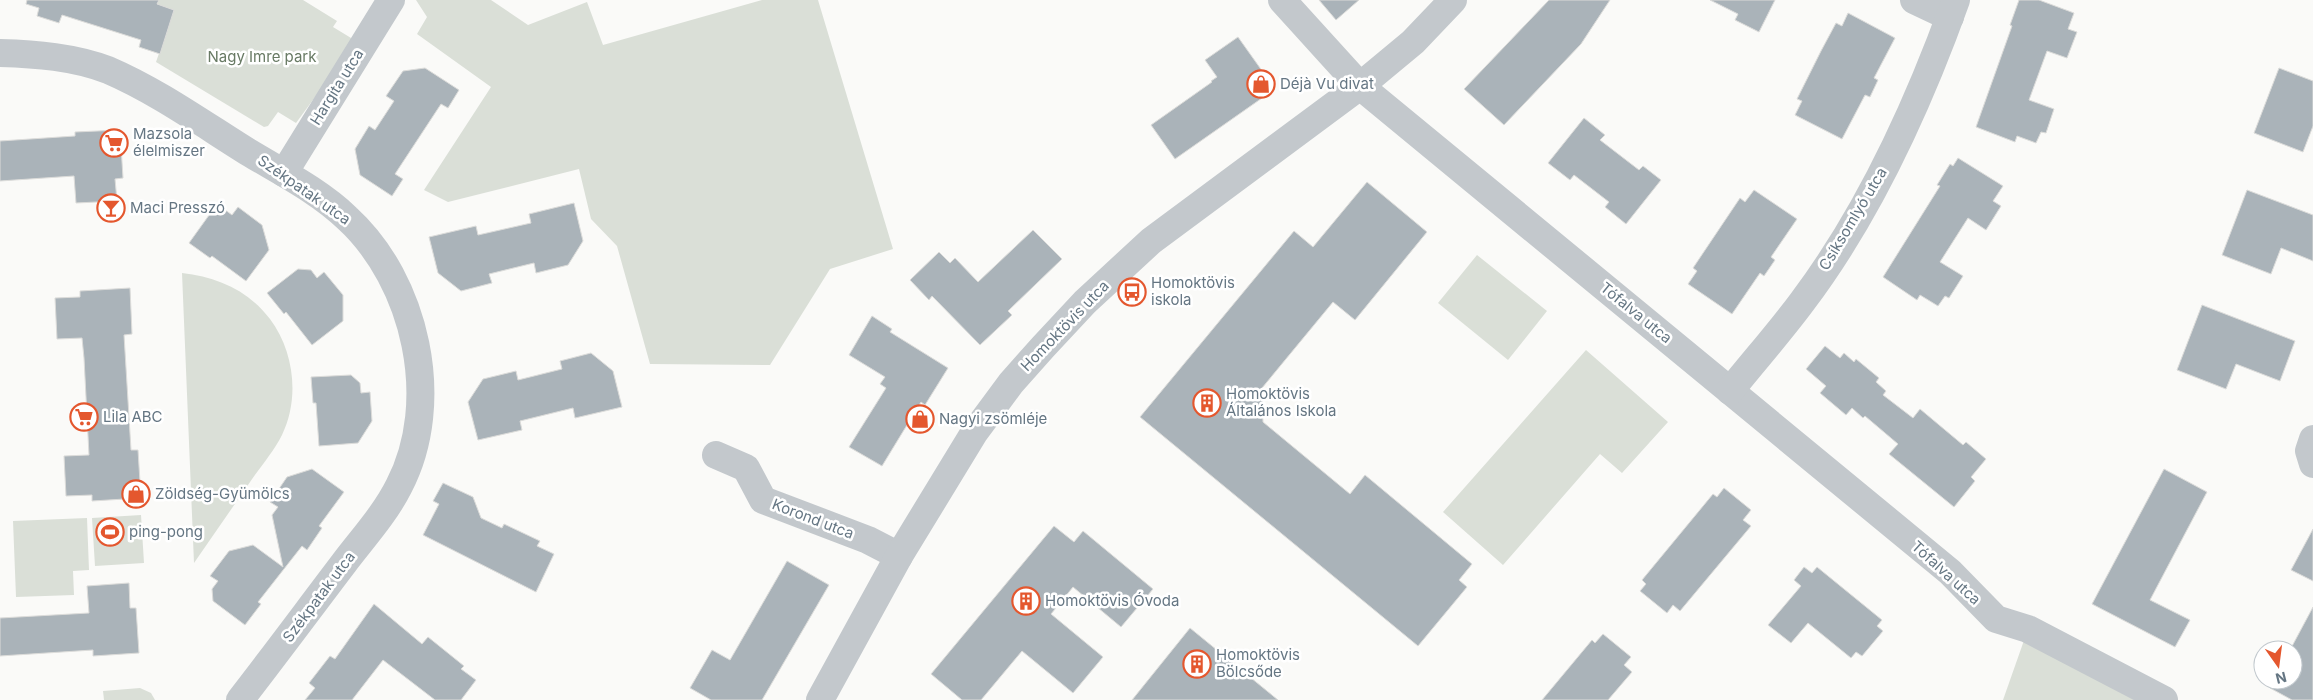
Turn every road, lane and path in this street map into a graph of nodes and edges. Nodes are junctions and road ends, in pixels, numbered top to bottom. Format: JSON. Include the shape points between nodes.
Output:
{"nodes":[{"id":1,"x":391,"y":0,"type":"edge"},
{"id":2,"x":1282,"y":0,"type":"edge"},
{"id":3,"x":1453,"y":0,"type":"edge"},
{"id":4,"x":1914,"y":0,"type":"edge"},
{"id":5,"x":1953,"y":9,"type":"edge"},
{"id":6,"x":0,"y":53,"type":"edge"},
{"id":7,"x":1360,"y":86,"type":"junction"},
{"id":8,"x":284,"y":173,"type":"junction"},
{"id":9,"x":1730,"y":391,"type":"junction"},
{"id":10,"x":2313,"y":439,"type":"edge"},
{"id":11,"x":716,"y":455,"type":"dead end"},
{"id":12,"x":2313,"y":464,"type":"edge"},
{"id":13,"x":899,"y":556,"type":"junction"},
{"id":14,"x":240,"y":700,"type":"edge"},
{"id":15,"x":820,"y":700,"type":"edge"},
{"id":16,"x":2164,"y":700,"type":"edge"}],
"edges":[{"from":1,"to":8,"type":"street","name":"Hargita utca"},
{"from":2,"to":7,"type":"street","name":"Tófalva utca"},
{"from":3,"to":7,"type":"street","name":"Homoktövis utca","via":[[1413,42]]},
{"from":4,"to":5,"type":"street"},
{"from":5,"to":9,"type":"street","name":"Csíksomlyó utca","via":[[1906,122],[1864,206],[1802,301]]},
{"from":6,"to":8,"type":"street","name":"Székpatak utca","via":[[65,58],[106,70],[149,91]]},
{"from":7,"to":9,"type":"street","name":"Tófalva utca"},
{"from":7,"to":13,"type":"street","name":"Homoktövis utca","via":[[1152,241],[1085,302],[1011,383],[974,433]]},
{"from":8,"to":14,"type":"street","name":"Székpatak utca","via":[[347,217],[369,241],[389,271],[415,336],[419,361],[419,414],[411,459],[387,506]]},
{"from":9,"to":16,"type":"street","name":"Tófalva utca","via":[[1950,572],[1996,619],[2028,629]]},
{"from":10,"to":12,"type":"street","via":[[2309,451]]},
{"from":11,"to":13,"type":"street","name":"Korond utca","via":[[746,468],[763,500],[868,540]]},
{"from":13,"to":15,"type":"street","name":"Homoktövis utca"}]}
